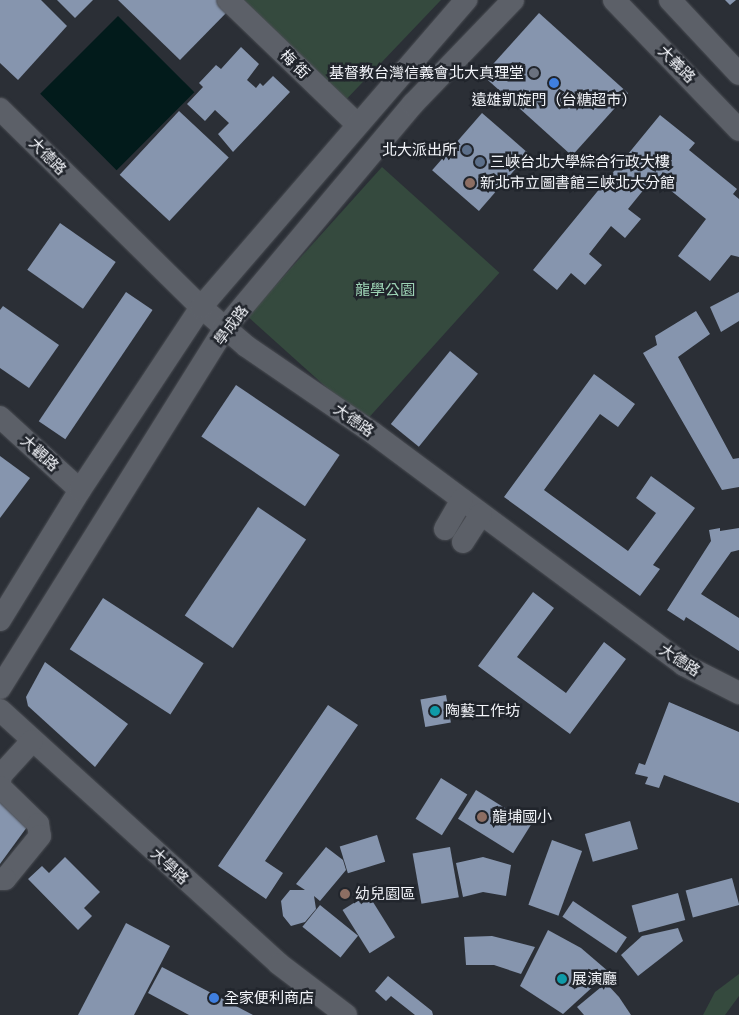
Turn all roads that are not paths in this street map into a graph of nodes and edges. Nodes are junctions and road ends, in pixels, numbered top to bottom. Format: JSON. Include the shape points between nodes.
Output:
{"nodes":[{"id":1,"x":466,"y":0,"type":"edge"},
{"id":2,"x":513,"y":0,"type":"edge"},
{"id":3,"x":614,"y":0,"type":"edge"},
{"id":4,"x":670,"y":0,"type":"edge"},
{"id":5,"x":232,"y":1,"type":"edge"},
{"id":6,"x":739,"y":74,"type":"edge"},
{"id":7,"x":0,"y":109,"type":"edge"},
{"id":8,"x":357,"y":124,"type":"junction"},
{"id":9,"x":739,"y":130,"type":"edge"},
{"id":10,"x":200,"y":307,"type":"junction"},
{"id":11,"x":225,"y":328,"type":"junction"},
{"id":12,"x":0,"y":417,"type":"edge"},
{"id":13,"x":80,"y":490,"type":"junction"},
{"id":14,"x":462,"y":500,"type":"junction"},
{"id":15,"x":481,"y":514,"type":"junction"},
{"id":16,"x":444,"y":529,"type":"dead end"},
{"id":17,"x":463,"y":542,"type":"dead end"},
{"id":18,"x":0,"y":620,"type":"edge"},
{"id":19,"x":0,"y":688,"type":"edge"},
{"id":20,"x":739,"y":693,"type":"edge"},
{"id":21,"x":0,"y":710,"type":"edge"},
{"id":22,"x":32,"y":741,"type":"junction"},
{"id":23,"x":0,"y":782,"type":"edge"},
{"id":24,"x":0,"y":788,"type":"edge"},
{"id":25,"x":0,"y":879,"type":"edge"},
{"id":26,"x":346,"y":1015,"type":"edge"}],
"edges":[{"from":1,"to":8,"type":"street"},
{"from":2,"to":11,"type":"street","name":"學成路","via":[[413,104]]},
{"from":3,"to":9,"type":"street","name":"大義路"},
{"from":4,"to":6,"type":"street"},
{"from":5,"to":8,"type":"street","name":"梅 街"},
{"from":7,"to":10,"type":"street","name":"大德路"},
{"from":8,"to":10,"type":"street"},
{"from":10,"to":11,"type":"street","name":"大德路"},
{"from":10,"to":13,"type":"street"},
{"from":11,"to":14,"type":"street","name":"大德路"},
{"from":11,"to":19,"type":"street","name":"學成路"},
{"from":12,"to":13,"type":"street","name":"大觀路"},
{"from":13,"to":18,"type":"street"},
{"from":14,"to":15,"type":"street","name":"大德路"},
{"from":14,"to":16,"type":"street"},
{"from":15,"to":17,"type":"street"},
{"from":15,"to":20,"type":"street","name":"大德路","via":[[684,665]]},
{"from":21,"to":22,"type":"street","name":"大學路"},
{"from":22,"to":23,"type":"street","via":[[0,775]]},
{"from":22,"to":26,"type":"street","name":"大學路","via":[[111,798],[279,964]]},
{"from":24,"to":25,"type":"street","via":[[38,824],[40,836],[5,879]]}]}
